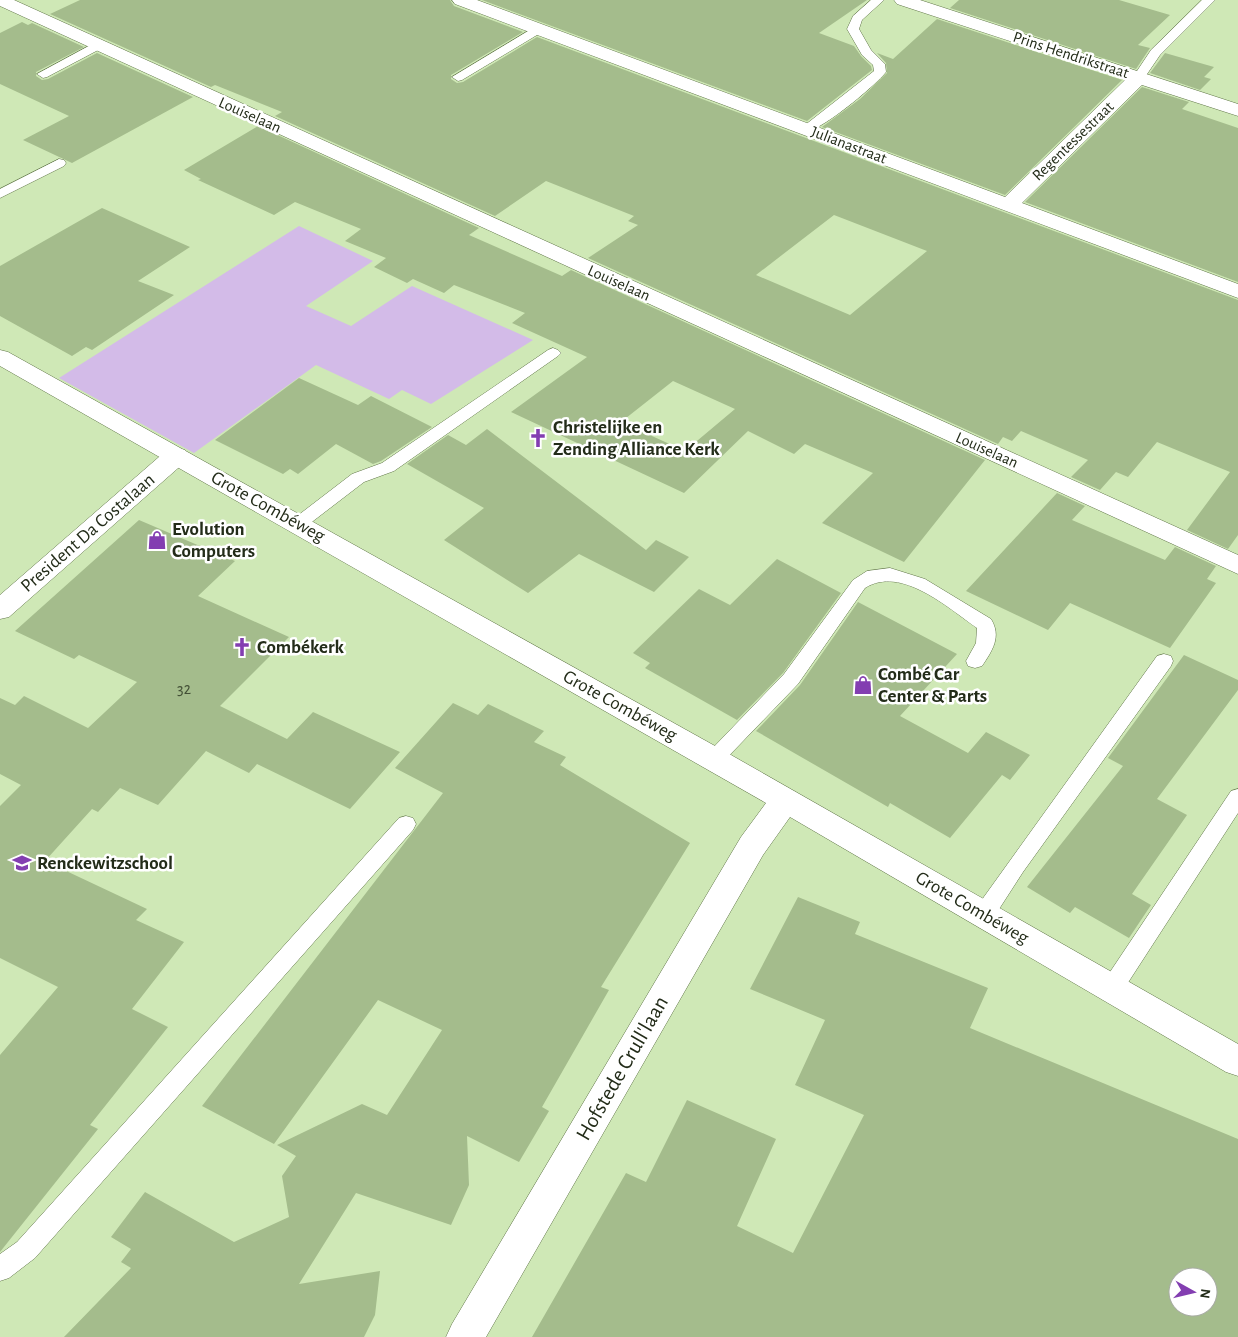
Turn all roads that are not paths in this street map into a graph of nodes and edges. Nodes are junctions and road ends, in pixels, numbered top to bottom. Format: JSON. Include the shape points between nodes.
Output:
{"nodes":[{"id":1,"x":0,"y":0,"type":"edge"},
{"id":2,"x":461,"y":0,"type":"edge"},
{"id":3,"x":878,"y":0,"type":"edge"},
{"id":4,"x":903,"y":0,"type":"edge"},
{"id":5,"x":1209,"y":0,"type":"edge"},
{"id":6,"x":538,"y":29,"type":"junction"},
{"id":7,"x":98,"y":45,"type":"junction"},
{"id":8,"x":43,"y":74,"type":"dead end"},
{"id":9,"x":458,"y":76,"type":"dead end"},
{"id":10,"x":1139,"y":78,"type":"junction"},
{"id":11,"x":1238,"y":110,"type":"edge"},
{"id":12,"x":807,"y":129,"type":"junction"},
{"id":13,"x":60,"y":163,"type":"dead end"},
{"id":14,"x":0,"y":194,"type":"edge"},
{"id":15,"x":1008,"y":205,"type":"junction"},
{"id":16,"x":1238,"y":291,"type":"edge"},
{"id":17,"x":554,"y":353,"type":"dead end"},
{"id":18,"x":0,"y":357,"type":"edge"},
{"id":19,"x":176,"y":456,"type":"junction"},
{"id":20,"x":298,"y":524,"type":"junction"},
{"id":21,"x":1238,"y":564,"type":"edge"},
{"id":22,"x":0,"y":610,"type":"edge"},
{"id":23,"x":975,"y":661,"type":"dead end"},
{"id":24,"x":1164,"y":661,"type":"dead end"},
{"id":25,"x":714,"y":760,"type":"junction"},
{"id":26,"x":1238,"y":797,"type":"edge"},
{"id":27,"x":784,"y":802,"type":"junction"},
{"id":28,"x":406,"y":824,"type":"dead end"},
{"id":29,"x":984,"y":914,"type":"junction"},
{"id":30,"x":1112,"y":988,"type":"junction"},
{"id":31,"x":1238,"y":1061,"type":"edge"},
{"id":32,"x":0,"y":1270,"type":"edge"},
{"id":33,"x":465,"y":1337,"type":"edge"}],
"edges":[{"from":1,"to":7,"type":"street","name":"Louiselaan"},
{"from":2,"to":6,"type":"street","name":"Julianastraat"},
{"from":3,"to":12,"type":"lane","via":[[857,19],[853,29],[866,52],[880,64],[880,72],[824,119]]},
{"from":4,"to":10,"type":"street","name":"Prins Hendrikstraat"},
{"from":5,"to":10,"type":"lane","via":[[1155,53]]},
{"from":6,"to":9,"type":"lane"},
{"from":6,"to":12,"type":"street","name":"Julianastraat"},
{"from":7,"to":8,"type":"lane"},
{"from":7,"to":21,"type":"street","name":"Louiselaan"},
{"from":10,"to":11,"type":"street","name":"Prins Hendrikstraat"},
{"from":10,"to":15,"type":"street","name":"Regentessestraat"},
{"from":12,"to":15,"type":"street","name":"Julianastraat"},
{"from":13,"to":14,"type":"lane"},
{"from":15,"to":16,"type":"street","name":"Julianastraat"},
{"from":17,"to":20,"type":"lane","via":[[388,468],[358,478]]},
{"from":18,"to":19,"type":"street","name":"Grote Combéweg"},
{"from":19,"to":20,"type":"street","name":"Grote Combéweg"},
{"from":19,"to":22,"type":"street","name":"President Da Costalaan"},
{"from":20,"to":25,"type":"street","name":"Grote Combéweg"},
{"from":23,"to":25,"type":"lane","via":[[987,642],[985,624],[919,583],[898,575],[874,575],[859,584],[791,679]]},
{"from":24,"to":29,"type":"lane"},
{"from":25,"to":27,"type":"street","name":"Grote Combéweg"},
{"from":26,"to":30,"type":"lane"},
{"from":27,"to":29,"type":"street","name":"Grote Combéweg"},
{"from":27,"to":33,"type":"street","name":"Hofstede Crull'laan","via":[[752,846]]},
{"from":28,"to":32,"type":"lane","via":[[26,1250]]},
{"from":29,"to":30,"type":"street","name":"Grote Combéweg"},
{"from":30,"to":31,"type":"street","name":"Grote Combéweg"}]}
